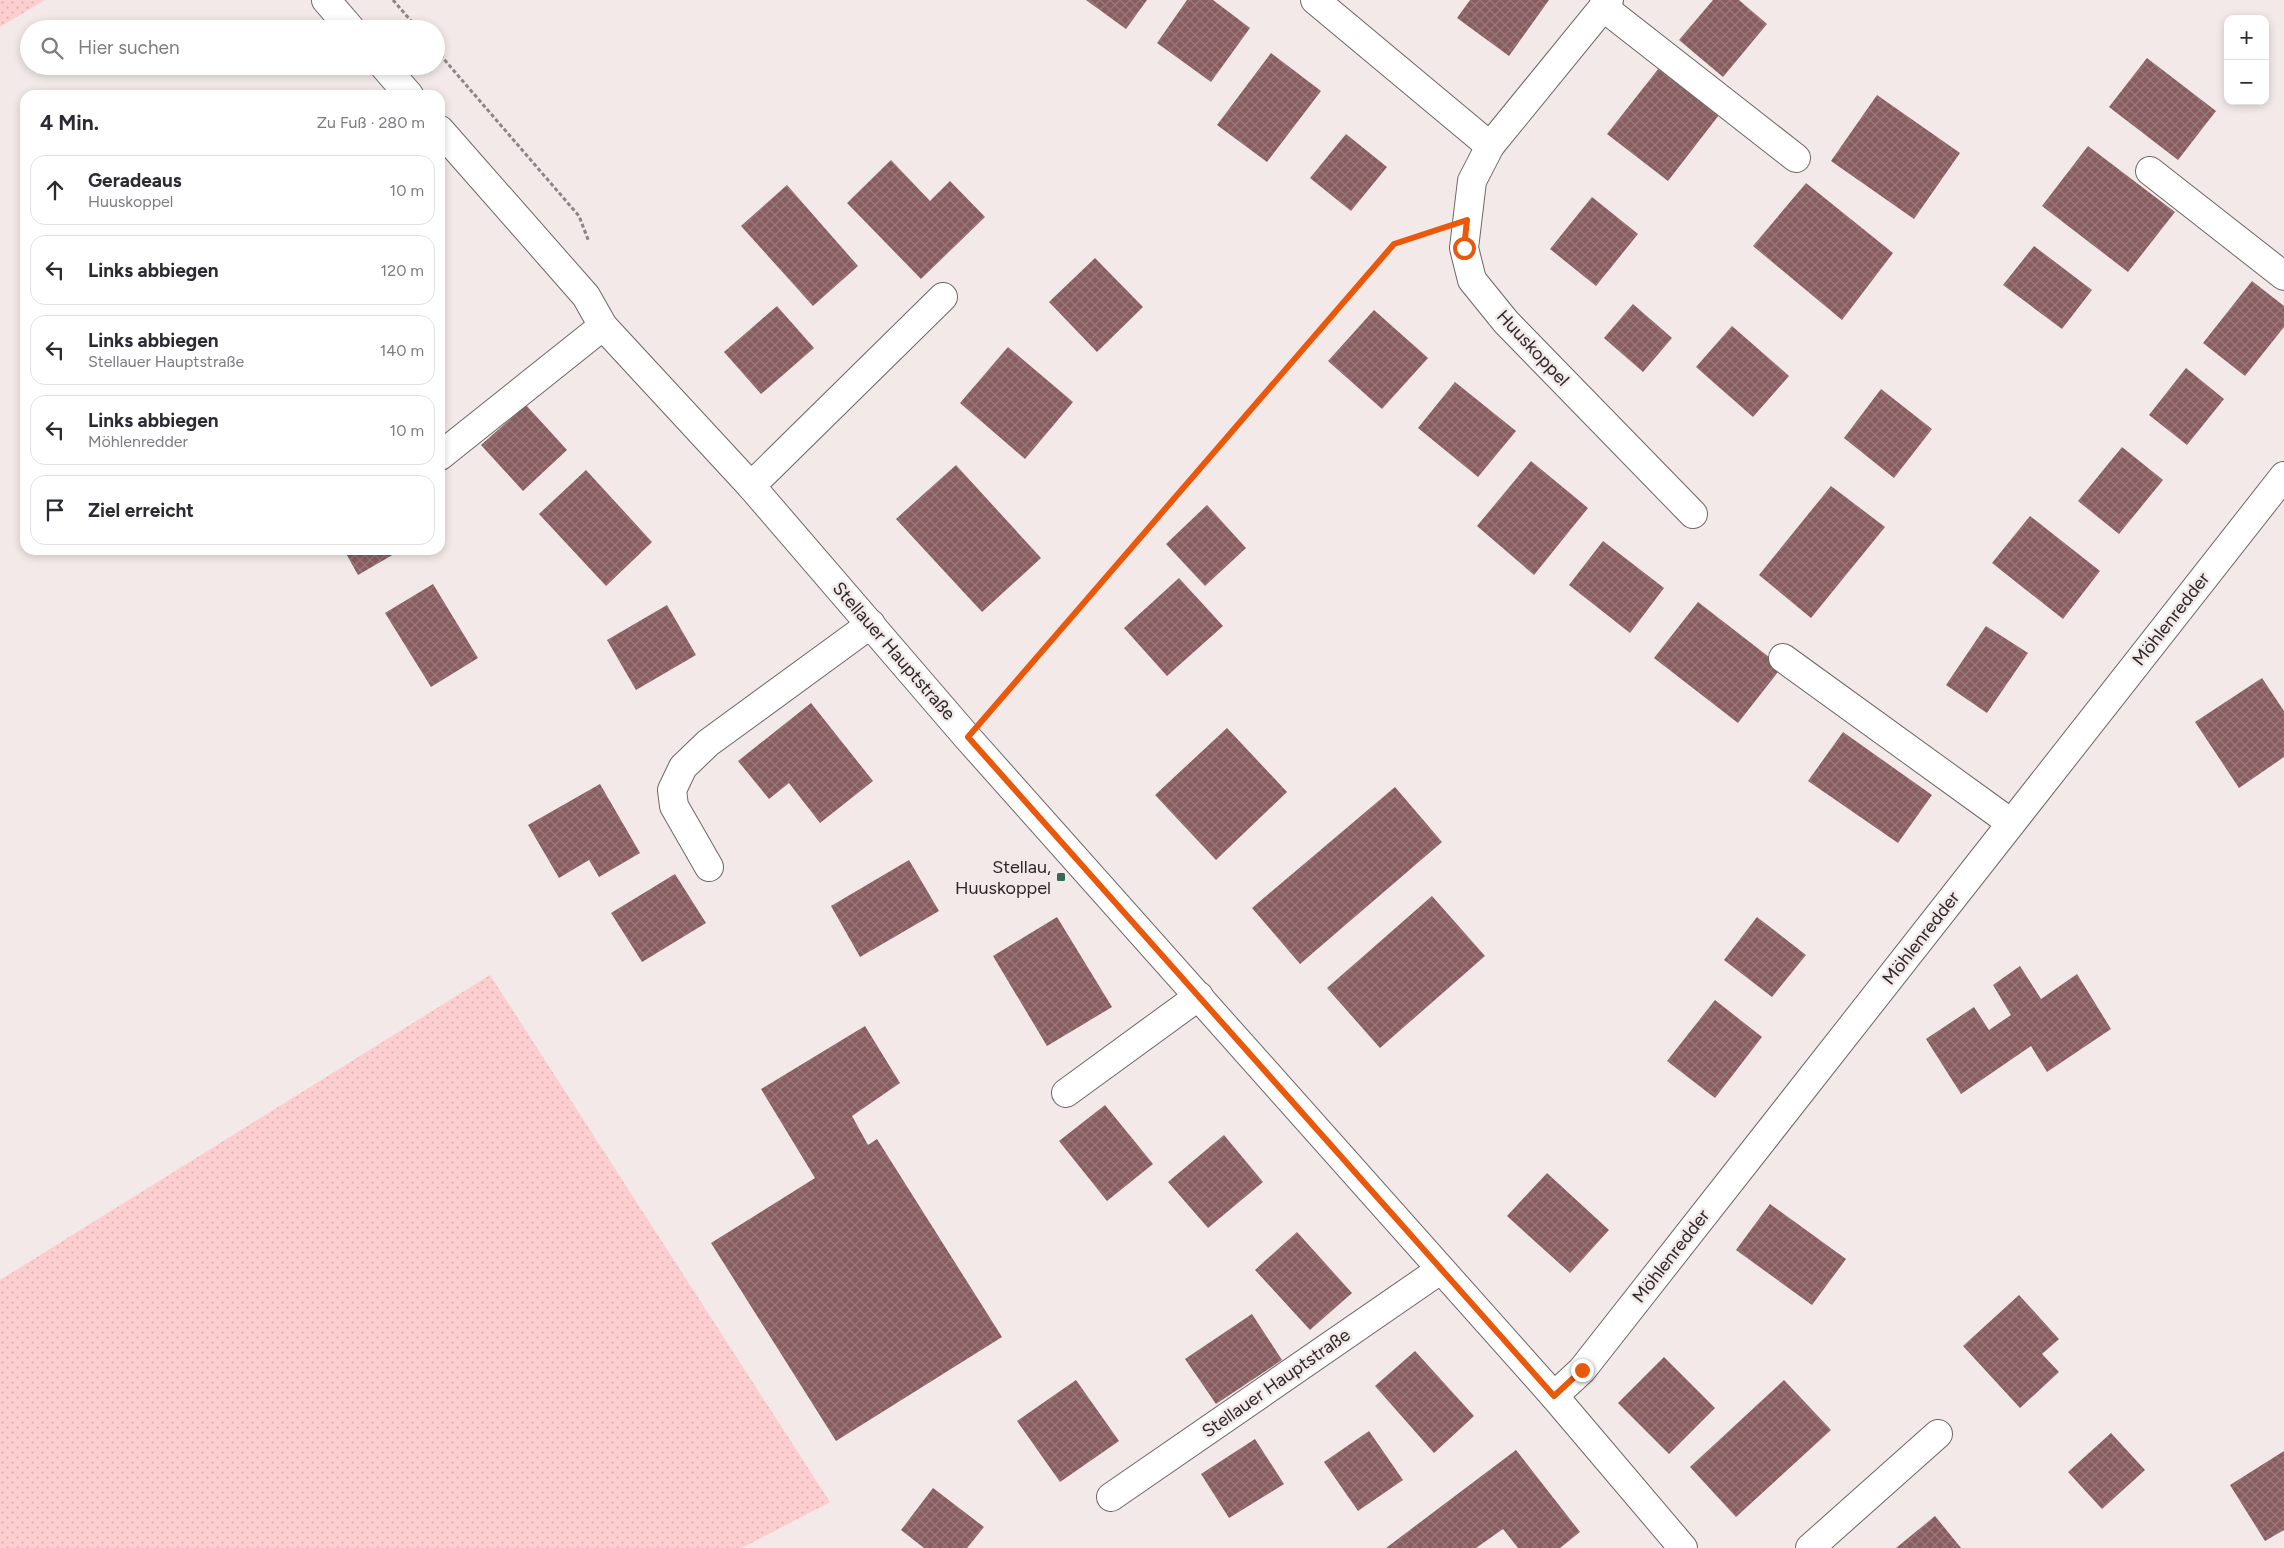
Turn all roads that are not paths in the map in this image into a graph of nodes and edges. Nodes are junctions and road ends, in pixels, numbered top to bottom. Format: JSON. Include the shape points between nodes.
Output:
{"nodes":[{"id":1,"x":326,"y":0,"type":"edge"},
{"id":2,"x":1315,"y":0,"type":"edge"},
{"id":3,"x":1606,"y":3,"type":"edge"},
{"id":4,"x":343,"y":20,"type":"edge"},
{"id":5,"x":392,"y":75,"type":"edge"},
{"id":6,"x":406,"y":90,"type":"edge"},
{"id":7,"x":445,"y":136,"type":"edge"},
{"id":8,"x":1490,"y":146,"type":"junction"},
{"id":9,"x":1796,"y":158,"type":"dead end"},
{"id":10,"x":2150,"y":171,"type":"dead end"},
{"id":11,"x":2284,"y":276,"type":"edge"},
{"id":12,"x":942,"y":296,"type":"dead end"},
{"id":13,"x":604,"y":326,"type":"junction"},
{"id":14,"x":445,"y":452,"type":"edge"},
{"id":15,"x":2284,"y":476,"type":"edge"},
{"id":16,"x":750,"y":486,"type":"junction"},
{"id":17,"x":1693,"y":514,"type":"dead end"},
{"id":18,"x":871,"y":624,"type":"junction"},
{"id":19,"x":1783,"y":658,"type":"dead end"},
{"id":20,"x":2011,"y":823,"type":"junction"},
{"id":21,"x":709,"y":866,"type":"dead end"},
{"id":22,"x":1199,"y":996,"type":"junction"},
{"id":23,"x":1066,"y":1093,"type":"dead end"},
{"id":24,"x":1440,"y":1270,"type":"junction"},
{"id":25,"x":1554,"y":1396,"type":"junction"},
{"id":26,"x":1938,"y":1434,"type":"dead end"},
{"id":27,"x":1111,"y":1496,"type":"dead end"},
{"id":28,"x":1683,"y":1548,"type":"edge"},
{"id":29,"x":1810,"y":1548,"type":"edge"}],
"edges":[{"from":1,"to":4,"type":"street"},
{"from":2,"to":8,"type":"street"},
{"from":3,"to":8,"type":"street","name":"Huuskoppel"},
{"from":3,"to":9,"type":"street"},
{"from":5,"to":6,"type":"street"},
{"from":7,"to":13,"type":"street","name":"Stellauer Hauptstraße","via":[[586,296]]},
{"from":8,"to":17,"type":"street","name":"Huuskoppel","via":[[1472,181],[1464,248],[1472,280],[1506,322]]},
{"from":10,"to":11,"type":"street"},
{"from":12,"to":16,"type":"street"},
{"from":13,"to":14,"type":"street"},
{"from":13,"to":16,"type":"street","name":"Stellauer Hauptstraße"},
{"from":15,"to":20,"type":"street","name":"Möhlenredder"},
{"from":16,"to":18,"type":"street","name":"Stellauer Hauptstraße"},
{"from":18,"to":21,"type":"street","via":[[708,743],[683,767],[672,790],[674,806]]},
{"from":18,"to":22,"type":"street","name":"Stellauer Hauptstraße"},
{"from":19,"to":20,"type":"street"},
{"from":20,"to":25,"type":"street","name":"Möhlenredder","via":[[1582,1370]]},
{"from":22,"to":23,"type":"street"},
{"from":22,"to":24,"type":"street","name":"Stellauer Hauptstraße"},
{"from":24,"to":25,"type":"street","name":"Stellauer Hauptstraße"},
{"from":24,"to":27,"type":"street","name":"Stellauer Hauptstraße"},
{"from":25,"to":28,"type":"street","name":"Stellauer Hauptstraße"},
{"from":26,"to":29,"type":"street"}]}
